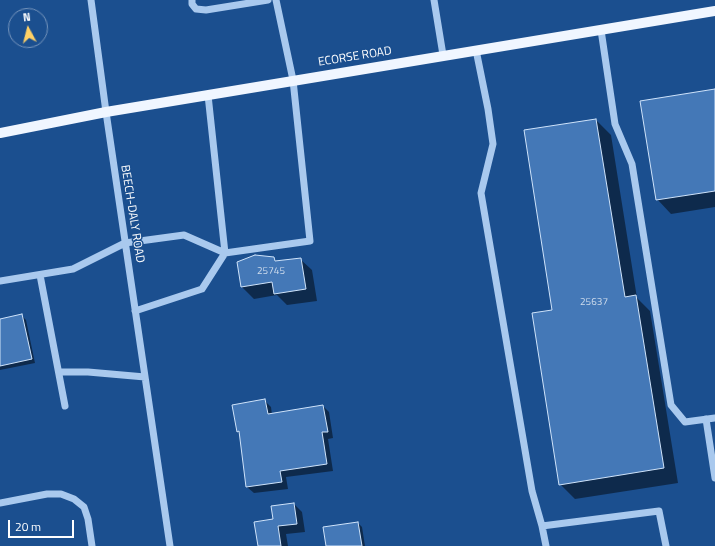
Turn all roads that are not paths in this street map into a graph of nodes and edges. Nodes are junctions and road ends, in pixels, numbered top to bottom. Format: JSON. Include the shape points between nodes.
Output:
{"nodes":[{"id":1,"x":91,"y":0,"type":"edge"},
{"id":2,"x":192,"y":0,"type":"edge"},
{"id":3,"x":268,"y":0,"type":"edge"},
{"id":4,"x":276,"y":0,"type":"edge"},
{"id":5,"x":434,"y":0,"type":"edge"},
{"id":6,"x":715,"y":11,"type":"edge"},
{"id":7,"x":600,"y":30,"type":"junction"},
{"id":8,"x":476,"y":50,"type":"junction"},
{"id":9,"x":443,"y":55,"type":"junction"},
{"id":10,"x":293,"y":80,"type":"junction"},
{"id":11,"x":208,"y":95,"type":"junction"},
{"id":12,"x":106,"y":112,"type":"junction"},
{"id":13,"x":0,"y":133,"type":"edge"},
{"id":14,"x":125,"y":243,"type":"junction"},
{"id":15,"x":225,"y":253,"type":"junction"},
{"id":16,"x":40,"y":275,"type":"junction"},
{"id":17,"x":0,"y":281,"type":"edge"},
{"id":18,"x":135,"y":311,"type":"junction"},
{"id":19,"x":58,"y":372,"type":"junction"},
{"id":20,"x":145,"y":377,"type":"junction"},
{"id":21,"x":65,"y":406,"type":"dead end"},
{"id":22,"x":715,"y":418,"type":"edge"},
{"id":23,"x":706,"y":419,"type":"junction"},
{"id":24,"x":715,"y":478,"type":"edge"},
{"id":25,"x":0,"y":503,"type":"edge"},
{"id":26,"x":542,"y":526,"type":"junction"},
{"id":27,"x":92,"y":546,"type":"edge"},
{"id":28,"x":170,"y":546,"type":"edge"},
{"id":29,"x":546,"y":546,"type":"edge"},
{"id":30,"x":666,"y":546,"type":"edge"}],
"edges":[{"from":1,"to":12,"type":"street","name":"BEECH-DALY ROAD"},
{"from":2,"to":3,"type":"street","via":[[196,9],[206,10]]},
{"from":4,"to":10,"type":"street"},
{"from":5,"to":9,"type":"street"},
{"from":6,"to":7,"type":"main road","name":"ECORSE ROAD"},
{"from":7,"to":8,"type":"main road","name":"ECORSE ROAD"},
{"from":7,"to":23,"type":"street","via":[[615,124],[632,164],[672,405],[685,422]]},
{"from":8,"to":9,"type":"main road","name":"ECORSE ROAD"},
{"from":8,"to":26,"type":"street","via":[[493,144],[481,193],[532,491]]},
{"from":9,"to":10,"type":"main road","name":"ECORSE ROAD"},
{"from":10,"to":11,"type":"main road","name":"ECORSE ROAD"},
{"from":10,"to":15,"type":"street","via":[[310,240]]},
{"from":11,"to":12,"type":"main road","name":"ECORSE ROAD"},
{"from":11,"to":15,"type":"street"},
{"from":12,"to":13,"type":"main road","name":"ECORSE ROAD"},
{"from":12,"to":14,"type":"street","name":"BEECH-DALY ROAD"},
{"from":14,"to":15,"type":"street","via":[[184,235]]},
{"from":14,"to":16,"type":"street","via":[[73,269]]},
{"from":14,"to":18,"type":"street","name":"BEECH-DALY ROAD"},
{"from":15,"to":18,"type":"street","via":[[202,289]]},
{"from":16,"to":17,"type":"street"},
{"from":16,"to":19,"type":"street"},
{"from":18,"to":20,"type":"street","name":"BEECH-DALY ROAD"},
{"from":19,"to":20,"type":"street"},
{"from":19,"to":21,"type":"street"},
{"from":20,"to":28,"type":"street","name":"BEECH-DALY ROAD"},
{"from":22,"to":23,"type":"street"},
{"from":23,"to":24,"type":"street"},
{"from":25,"to":27,"type":"street","via":[[47,494],[61,494],[74,499],[84,507]]},
{"from":26,"to":29,"type":"street"},
{"from":26,"to":30,"type":"street","via":[[659,511]]}]}
